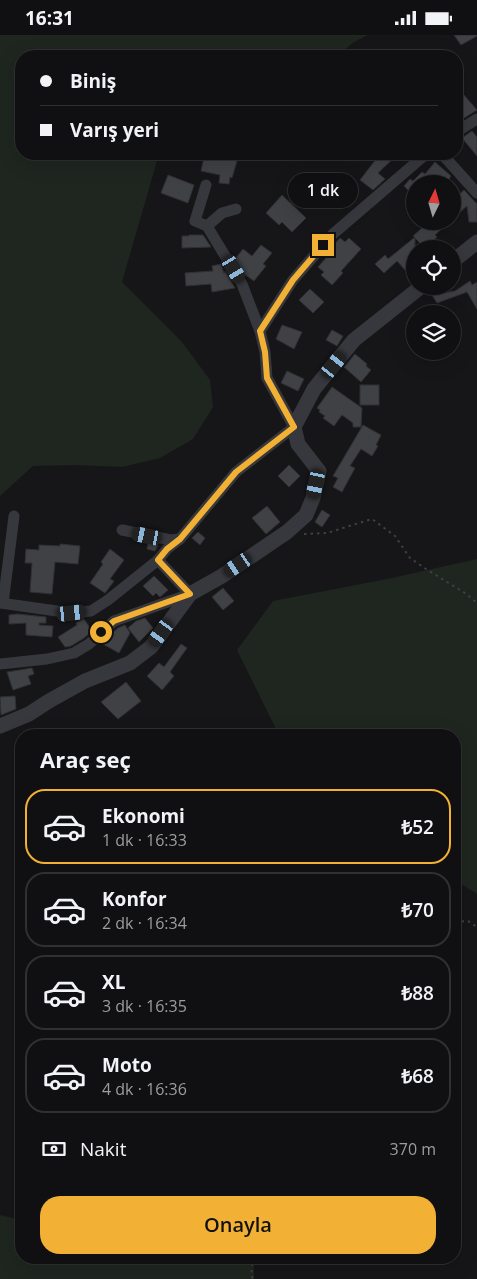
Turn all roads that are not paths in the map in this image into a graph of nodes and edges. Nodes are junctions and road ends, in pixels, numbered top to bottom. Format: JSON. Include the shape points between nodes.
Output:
{"nodes":[{"id":1,"x":477,"y":119,"type":"edge"},
{"id":2,"x":463,"y":128,"type":"edge"},
{"id":3,"x":419,"y":160,"type":"edge"},
{"id":4,"x":447,"y":160,"type":"edge"},
{"id":5,"x":206,"y":185,"type":"dead end"},
{"id":6,"x":477,"y":193,"type":"edge"},
{"id":7,"x":236,"y":209,"type":"dead end"},
{"id":8,"x":207,"y":226,"type":"junction"},
{"id":9,"x":477,"y":242,"type":"edge"},
{"id":10,"x":461,"y":255,"type":"edge"},
{"id":11,"x":411,"y":295,"type":"edge"},
{"id":12,"x":260,"y":331,"type":"junction"},
{"id":13,"x":294,"y":427,"type":"junction"},
{"id":14,"x":14,"y":516,"type":"dead end"},
{"id":15,"x":122,"y":530,"type":"dead end"},
{"id":16,"x":180,"y":539,"type":"junction"},
{"id":17,"x":158,"y":560,"type":"junction"},
{"id":18,"x":190,"y":594,"type":"junction"},
{"id":19,"x":1,"y":603,"type":"edge"},
{"id":20,"x":0,"y":664,"type":"edge"},
{"id":21,"x":0,"y":726,"type":"edge"}],
"edges":[{"from":1,"to":2,"type":"street"},
{"from":3,"to":12,"type":"street","via":[[334,234],[293,280]]},
{"from":4,"to":6,"type":"street"},
{"from":5,"to":8,"type":"street","via":[[195,221]]},
{"from":7,"to":8,"type":"street","via":[[222,213]]},
{"from":8,"to":12,"type":"street","via":[[242,284]]},
{"from":9,"to":10,"type":"street"},
{"from":11,"to":13,"type":"street","via":[[354,341],[314,389]]},
{"from":12,"to":13,"type":"street","via":[[267,378]]},
{"from":13,"to":16,"type":"street","via":[[236,472]]},
{"from":13,"to":18,"type":"street","via":[[298,444],[319,471],[306,515],[287,532]]},
{"from":14,"to":19,"type":"street"},
{"from":15,"to":16,"type":"street"},
{"from":16,"to":17,"type":"street"},
{"from":17,"to":18,"type":"street"},
{"from":17,"to":19,"type":"street","via":[[91,611],[72,613]]},
{"from":18,"to":20,"type":"street","via":[[114,621],[74,653]]},
{"from":18,"to":21,"type":"street","via":[[152,647],[130,663],[85,681],[29,714]]}]}
